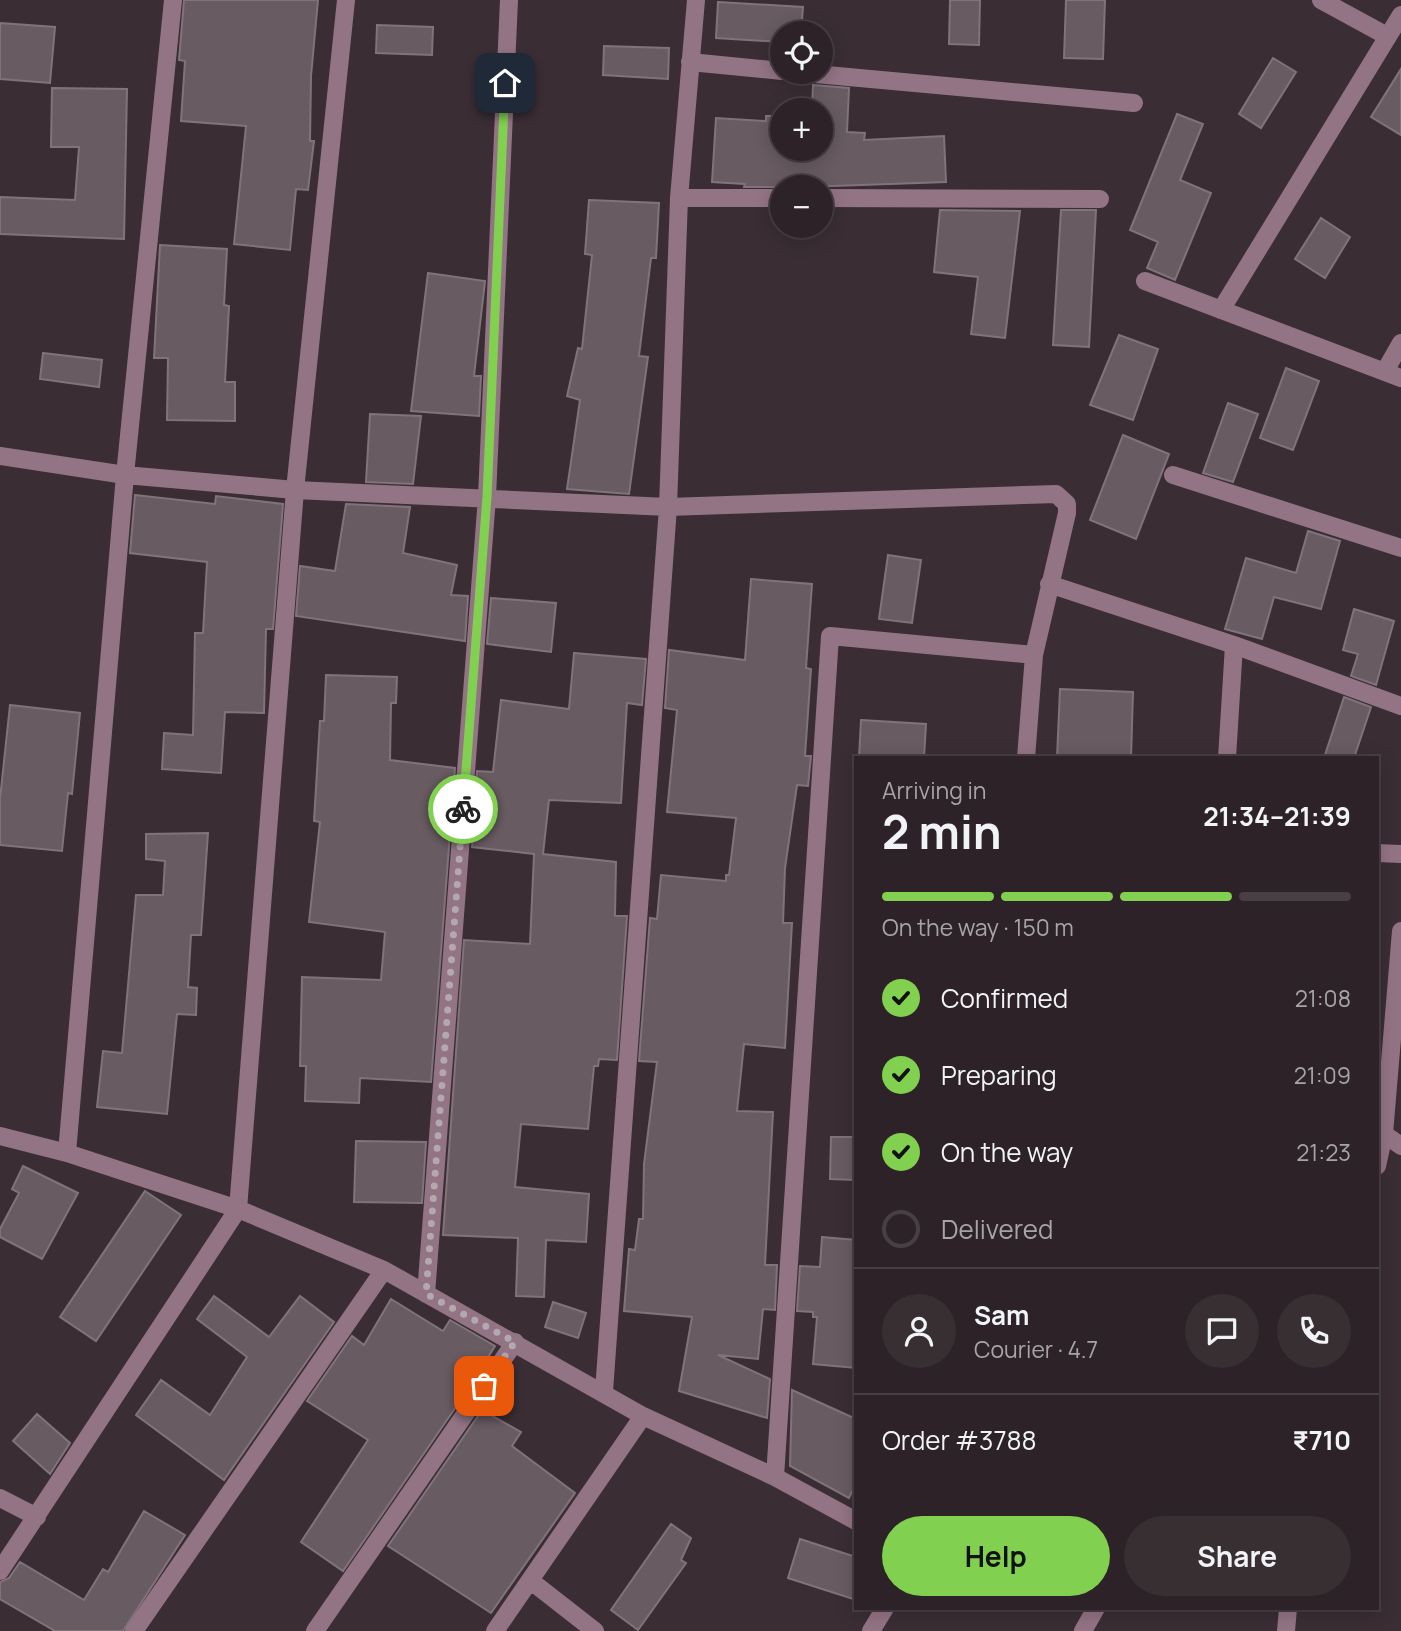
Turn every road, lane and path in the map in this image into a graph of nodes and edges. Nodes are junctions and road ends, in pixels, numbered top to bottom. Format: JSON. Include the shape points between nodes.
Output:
{"nodes":[{"id":1,"x":173,"y":0,"type":"edge"},
{"id":2,"x":346,"y":0,"type":"edge"},
{"id":3,"x":509,"y":0,"type":"edge"},
{"id":4,"x":696,"y":0,"type":"edge"},
{"id":5,"x":1321,"y":0,"type":"edge"},
{"id":6,"x":1401,"y":15,"type":"edge"},
{"id":7,"x":1387,"y":36,"type":"junction"},
{"id":8,"x":690,"y":62,"type":"junction"},
{"id":9,"x":770,"y":70,"type":"edge"},
{"id":10,"x":833,"y":76,"type":"edge"},
{"id":11,"x":1134,"y":103,"type":"dead end"},
{"id":12,"x":679,"y":198,"type":"junction"},
{"id":13,"x":770,"y":198,"type":"edge"},
{"id":14,"x":833,"y":198,"type":"edge"},
{"id":15,"x":1100,"y":199,"type":"dead end"},
{"id":16,"x":1145,"y":281,"type":"dead end"},
{"id":17,"x":1221,"y":310,"type":"junction"},
{"id":18,"x":1401,"y":343,"type":"edge"},
{"id":19,"x":1393,"y":375,"type":"edge"},
{"id":20,"x":0,"y":456,"type":"edge"},
{"id":21,"x":125,"y":475,"type":"junction"},
{"id":22,"x":1173,"y":475,"type":"dead end"},
{"id":23,"x":295,"y":490,"type":"junction"},
{"id":24,"x":487,"y":497,"type":"junction"},
{"id":25,"x":668,"y":507,"type":"junction"},
{"id":26,"x":1401,"y":548,"type":"edge"},
{"id":27,"x":1049,"y":584,"type":"junction"},
{"id":28,"x":1234,"y":645,"type":"junction"},
{"id":29,"x":1034,"y":655,"type":"junction"},
{"id":30,"x":1401,"y":706,"type":"edge"},
{"id":31,"x":1026,"y":756,"type":"edge"},
{"id":32,"x":1227,"y":756,"type":"edge"},
{"id":33,"x":1379,"y":852,"type":"edge"},
{"id":34,"x":1401,"y":854,"type":"edge"},
{"id":35,"x":1401,"y":931,"type":"edge"},
{"id":36,"x":1400,"y":961,"type":"edge"},
{"id":37,"x":1384,"y":1133,"type":"junction"},
{"id":38,"x":0,"y":1136,"type":"edge"},
{"id":39,"x":1401,"y":1146,"type":"edge"},
{"id":40,"x":67,"y":1153,"type":"junction"},
{"id":41,"x":1379,"y":1157,"type":"edge"},
{"id":42,"x":238,"y":1209,"type":"junction"},
{"id":43,"x":384,"y":1270,"type":"junction"},
{"id":44,"x":426,"y":1294,"type":"junction"},
{"id":45,"x":515,"y":1342,"type":"junction"},
{"id":46,"x":604,"y":1391,"type":"junction"},
{"id":47,"x":643,"y":1416,"type":"junction"},
{"id":48,"x":775,"y":1477,"type":"junction"},
{"id":49,"x":0,"y":1499,"type":"edge"},
{"id":50,"x":37,"y":1517,"type":"junction"},
{"id":51,"x":854,"y":1520,"type":"edge"},
{"id":52,"x":0,"y":1571,"type":"edge"},
{"id":53,"x":531,"y":1581,"type":"junction"},
{"id":54,"x":883,"y":1610,"type":"edge"},
{"id":55,"x":1095,"y":1610,"type":"edge"},
{"id":56,"x":1287,"y":1610,"type":"edge"},
{"id":57,"x":134,"y":1631,"type":"edge"},
{"id":58,"x":315,"y":1631,"type":"edge"},
{"id":59,"x":495,"y":1631,"type":"edge"},
{"id":60,"x":595,"y":1631,"type":"edge"},
{"id":61,"x":871,"y":1631,"type":"edge"},
{"id":62,"x":1083,"y":1631,"type":"edge"},
{"id":63,"x":1286,"y":1631,"type":"edge"}],
"edges":[{"from":1,"to":21,"type":"street"},
{"from":2,"to":23,"type":"street"},
{"from":3,"to":24,"type":"street"},
{"from":4,"to":8,"type":"street"},
{"from":5,"to":7,"type":"street"},
{"from":6,"to":7,"type":"street"},
{"from":7,"to":17,"type":"street"},
{"from":8,"to":9,"type":"street"},
{"from":8,"to":12,"type":"street"},
{"from":10,"to":11,"type":"street"},
{"from":12,"to":13,"type":"street"},
{"from":12,"to":25,"type":"street"},
{"from":14,"to":15,"type":"street"},
{"from":16,"to":17,"type":"street"},
{"from":17,"to":19,"type":"street"},
{"from":18,"to":19,"type":"street"},
{"from":20,"to":21,"type":"street"},
{"from":21,"to":23,"type":"street"},
{"from":21,"to":40,"type":"street"},
{"from":22,"to":26,"type":"street"},
{"from":23,"to":24,"type":"street"},
{"from":23,"to":42,"type":"street"},
{"from":24,"to":25,"type":"street"},
{"from":24,"to":44,"type":"street"},
{"from":25,"to":27,"type":"street","via":[[1049,493],[1063,498],[1067,513]]},
{"from":25,"to":46,"type":"street"},
{"from":27,"to":28,"type":"street"},
{"from":27,"to":29,"type":"street"},
{"from":28,"to":30,"type":"street"},
{"from":28,"to":32,"type":"street"},
{"from":29,"to":31,"type":"street"},
{"from":29,"to":48,"type":"street","via":[[830,636]]},
{"from":33,"to":34,"type":"street"},
{"from":35,"to":36,"type":"street"},
{"from":36,"to":37,"type":"street"},
{"from":37,"to":39,"type":"street"},
{"from":37,"to":41,"type":"street"},
{"from":38,"to":40,"type":"street"},
{"from":40,"to":42,"type":"street"},
{"from":42,"to":43,"type":"street"},
{"from":42,"to":50,"type":"street"},
{"from":43,"to":44,"type":"street"},
{"from":43,"to":57,"type":"street"},
{"from":44,"to":45,"type":"street"},
{"from":45,"to":46,"type":"street"},
{"from":45,"to":58,"type":"street"},
{"from":46,"to":47,"type":"street"},
{"from":47,"to":48,"type":"street"},
{"from":47,"to":53,"type":"street"},
{"from":48,"to":51,"type":"street"},
{"from":49,"to":50,"type":"street"},
{"from":50,"to":52,"type":"street"},
{"from":53,"to":59,"type":"street"},
{"from":53,"to":60,"type":"street"},
{"from":54,"to":61,"type":"street"},
{"from":55,"to":62,"type":"street"},
{"from":56,"to":63,"type":"street"}]}
